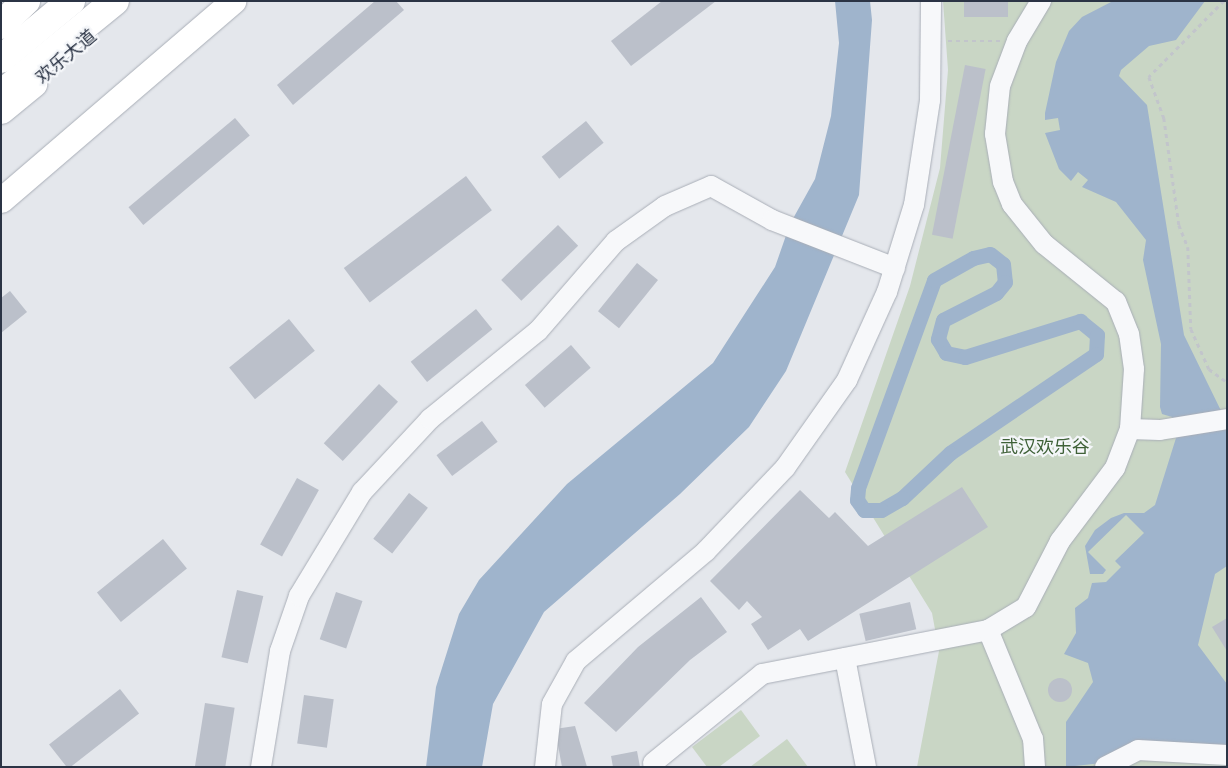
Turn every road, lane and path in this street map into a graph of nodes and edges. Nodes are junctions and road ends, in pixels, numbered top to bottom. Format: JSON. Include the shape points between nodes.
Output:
{"nodes":[{"id":1,"x":26,"y":1,"type":"edge"},
{"id":2,"x":50,"y":1,"type":"edge"},
{"id":3,"x":71,"y":1,"type":"edge"},
{"id":4,"x":115,"y":1,"type":"edge"},
{"id":5,"x":128,"y":1,"type":"edge"},
{"id":6,"x":233,"y":1,"type":"edge"},
{"id":7,"x":931,"y":1,"type":"edge"},
{"id":8,"x":1040,"y":1,"type":"edge"},
{"id":9,"x":1224,"y":1,"type":"edge"},
{"id":10,"x":1,"y":25,"type":"edge"},
{"id":11,"x":1,"y":41,"type":"edge"},
{"id":12,"x":933,"y":41,"type":"junction"},
{"id":13,"x":1017,"y":41,"type":"junction"},
{"id":14,"x":1,"y":59,"type":"edge"},
{"id":15,"x":11,"y":86,"type":"edge"},
{"id":16,"x":1,"y":111,"type":"edge"},
{"id":17,"x":1,"y":200,"type":"edge"},
{"id":18,"x":896,"y":268,"type":"junction"},
{"id":19,"x":1227,"y":382,"type":"edge"},
{"id":20,"x":1227,"y":418,"type":"edge"},
{"id":21,"x":1130,"y":429,"type":"junction"},
{"id":22,"x":988,"y":630,"type":"junction"},
{"id":23,"x":845,"y":658,"type":"junction"},
{"id":24,"x":1227,"y":755,"type":"edge"},
{"id":25,"x":653,"y":763,"type":"dead end"},
{"id":26,"x":261,"y":767,"type":"edge"},
{"id":27,"x":545,"y":767,"type":"edge"},
{"id":28,"x":866,"y":767,"type":"edge"},
{"id":29,"x":1035,"y":767,"type":"edge"},
{"id":30,"x":1105,"y":767,"type":"edge"}],
"edges":[{"from":1,"to":10,"type":"highway"},
{"from":2,"to":11,"type":"main road"},
{"from":3,"to":14,"type":"highway"},
{"from":4,"to":15,"type":"highway","name":"欢乐大道"},
{"from":5,"to":15,"type":"highway"},
{"from":5,"to":16,"type":"main road","name":"欢乐大道"},
{"from":6,"to":17,"type":"main road"},
{"from":7,"to":12,"type":"street"},
{"from":8,"to":13,"type":"street"},
{"from":9,"to":19,"type":"path","via":[[1149,77],[1164,118],[1179,225],[1188,247],[1191,329],[1209,370]]},
{"from":12,"to":13,"type":"path"},
{"from":12,"to":18,"type":"street","via":[[921,172]]},
{"from":13,"to":21,"type":"street","via":[[1002,76],[995,126],[1003,182],[1016,210],[1044,244],[1102,287],[1120,310],[1134,369]]},
{"from":18,"to":26,"type":"street","via":[[772,220],[711,186],[666,206],[616,241],[538,331],[430,418],[362,492],[299,596],[280,651]]},
{"from":18,"to":27,"type":"street","via":[[846,380],[785,468],[706,551],[587,650],[564,677],[549,716]]},
{"from":20,"to":21,"type":"street","via":[[1168,429]]},
{"from":21,"to":22,"type":"street","via":[[1115,468],[1060,541],[1026,607]]},
{"from":22,"to":23,"type":"street"},
{"from":22,"to":29,"type":"street","via":[[1033,739]]},
{"from":23,"to":25,"type":"street","via":[[762,674]]},
{"from":23,"to":28,"type":"street"},
{"from":24,"to":30,"type":"street","via":[[1138,750]]}]}
